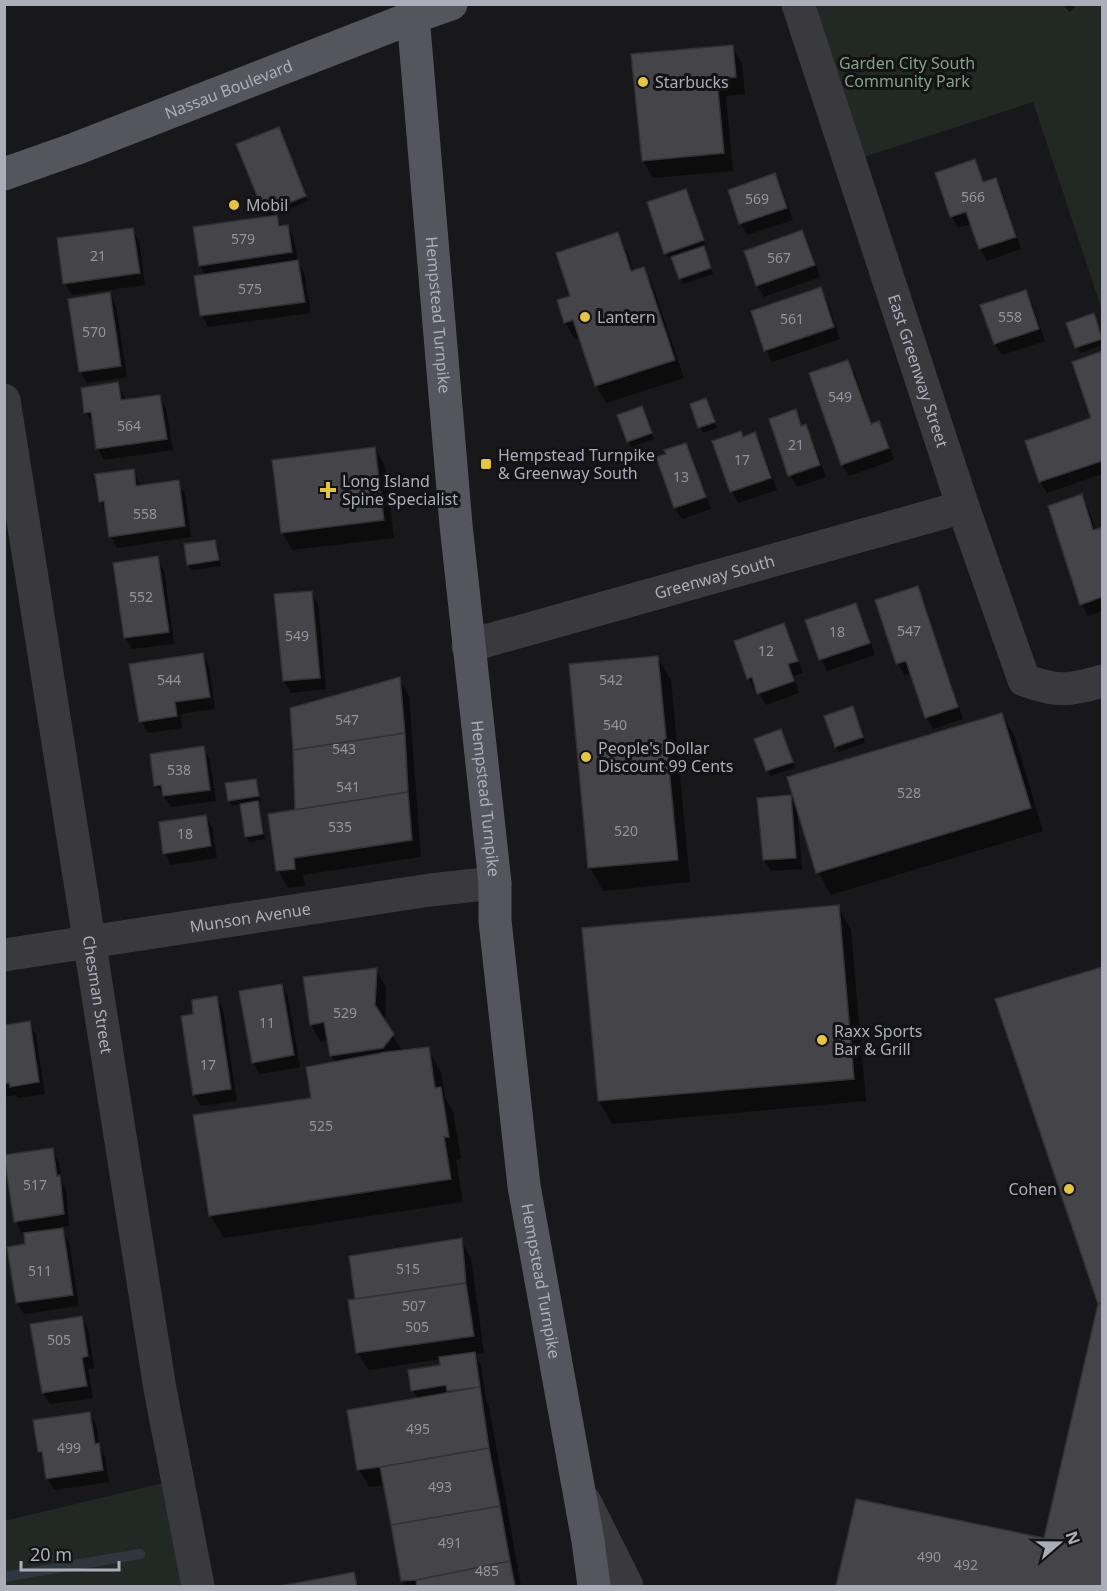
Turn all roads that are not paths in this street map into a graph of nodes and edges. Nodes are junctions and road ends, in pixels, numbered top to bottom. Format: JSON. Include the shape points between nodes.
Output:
{"nodes":[{"id":1,"x":451,"y":4,"type":"edge"},
{"id":2,"x":798,"y":4,"type":"edge"},
{"id":3,"x":413,"y":11,"type":"edge"},
{"id":4,"x":4,"y":174,"type":"edge"},
{"id":5,"x":4,"y":400,"type":"edge"},
{"id":6,"x":963,"y":507,"type":"junction"},
{"id":7,"x":468,"y":646,"type":"junction"},
{"id":8,"x":1091,"y":684,"type":"edge"},
{"id":9,"x":495,"y":883,"type":"junction"},
{"id":10,"x":89,"y":942,"type":"junction"},
{"id":11,"x":4,"y":955,"type":"edge"},
{"id":12,"x":579,"y":1490,"type":"junction"},
{"id":13,"x":198,"y":1587,"type":"edge"},
{"id":14,"x":594,"y":1587,"type":"edge"},
{"id":15,"x":627,"y":1587,"type":"edge"}],
"edges":[{"from":1,"to":3,"type":"main road","name":"Nassau Boulevard"},
{"from":2,"to":6,"type":"street","name":"East Greenway Street"},
{"from":3,"to":4,"type":"main road","name":"Nassau Boulevard","via":[[75,149]]},
{"from":3,"to":7,"type":"main road","name":"Hempstead Turnpike"},
{"from":5,"to":10,"type":"street","name":"Chesman Street"},
{"from":6,"to":7,"type":"street","name":"Greenway South"},
{"from":6,"to":8,"type":"street","name":"East Greenway Street","via":[[1024,680],[1049,689]]},
{"from":7,"to":9,"type":"main road","name":"Hempstead Turnpike"},
{"from":9,"to":10,"type":"street","name":"Munson Avenue"},
{"from":9,"to":12,"type":"main road","name":"Hempstead Turnpike","via":[[495,921],[524,1185]]},
{"from":10,"to":11,"type":"street","name":"Munson Avenue"},
{"from":10,"to":13,"type":"street","name":"Chesman Street","via":[[160,1389]]},
{"from":12,"to":14,"type":"main road","name":"Hempstead Turnpike"},
{"from":12,"to":15,"type":"street"}]}
